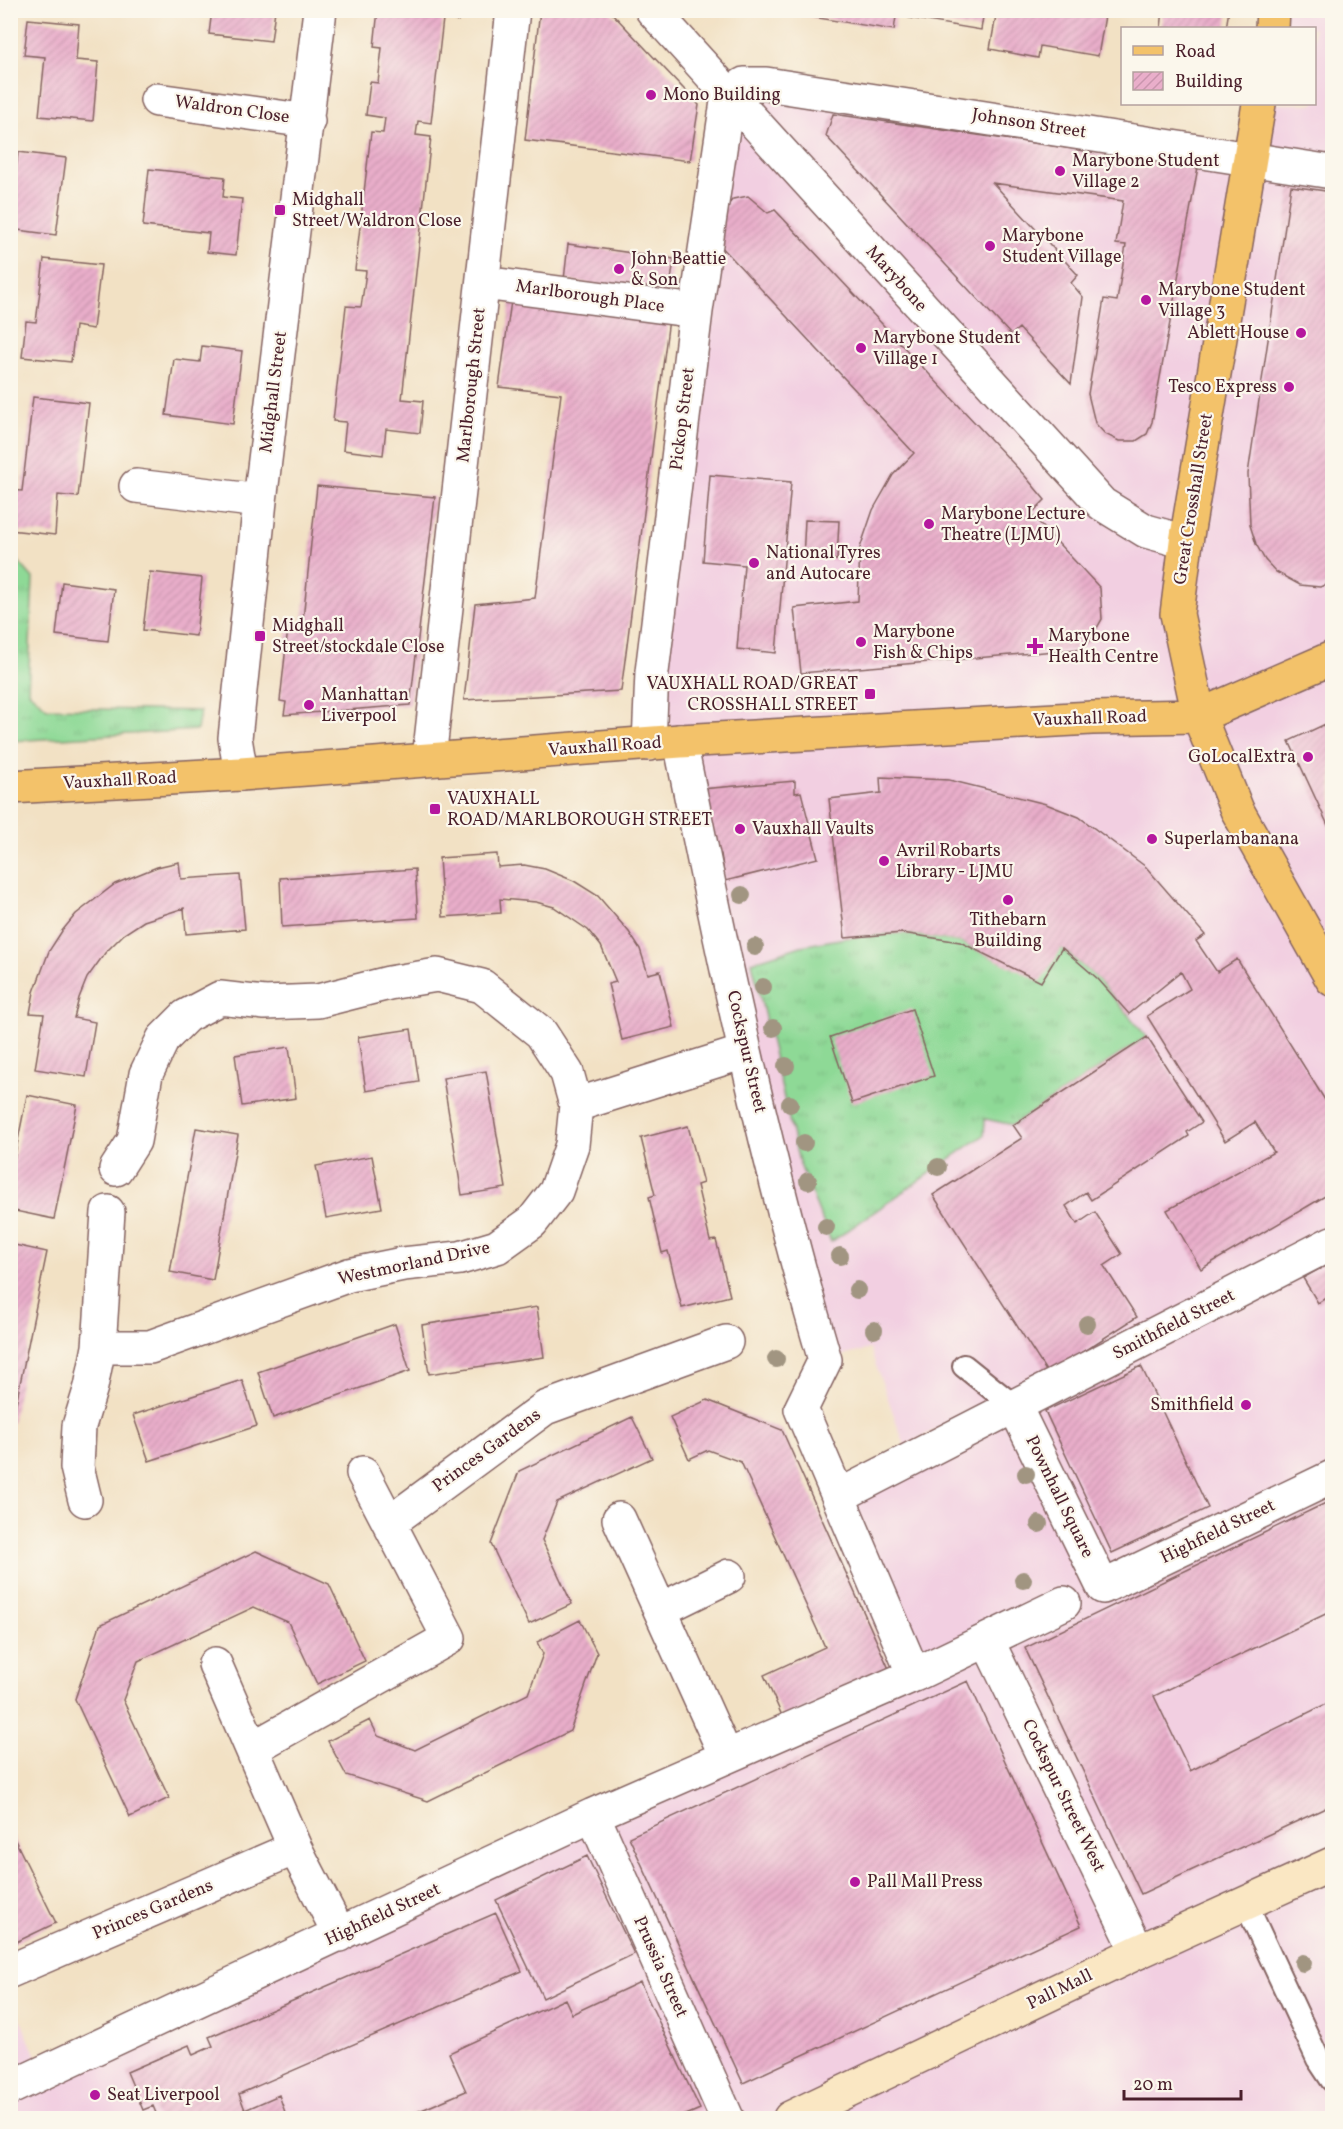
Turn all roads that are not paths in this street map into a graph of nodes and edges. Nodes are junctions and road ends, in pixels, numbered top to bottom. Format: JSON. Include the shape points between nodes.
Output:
{"nodes":[{"id":1,"x":320,"y":10,"type":"edge"},
{"id":2,"x":513,"y":10,"type":"edge"},
{"id":3,"x":652,"y":10,"type":"edge"},
{"id":4,"x":1273,"y":10,"type":"edge"},
{"id":5,"x":1272,"y":27,"type":"edge"},
{"id":6,"x":728,"y":95,"type":"junction"},
{"id":7,"x":157,"y":100,"type":"dead end"},
{"id":8,"x":1259,"y":105,"type":"edge"},
{"id":9,"x":308,"y":121,"type":"junction"},
{"id":10,"x":1248,"y":158,"type":"junction"},
{"id":11,"x":1332,"y":172,"type":"edge"},
{"id":12,"x":483,"y":283,"type":"junction"},
{"id":13,"x":696,"y":311,"type":"junction"},
{"id":14,"x":136,"y":486,"type":"dead end"},
{"id":15,"x":260,"y":501,"type":"junction"},
{"id":16,"x":1186,"y":542,"type":"junction"},
{"id":17,"x":1332,"y":658,"type":"edge"},
{"id":18,"x":1200,"y":716,"type":"junction"},
{"id":19,"x":665,"y":743,"type":"junction"},
{"id":20,"x":429,"y":759,"type":"junction"},
{"id":21,"x":241,"y":774,"type":"junction"},
{"id":22,"x":10,"y":787,"type":"edge"},
{"id":23,"x":1332,"y":979,"type":"edge"},
{"id":24,"x":744,"y":1052,"type":"junction"},
{"id":25,"x":576,"y":1105,"type":"junction"},
{"id":26,"x":116,"y":1169,"type":"dead end"},
{"id":27,"x":108,"y":1212,"type":"dead end"},
{"id":28,"x":1332,"y":1243,"type":"edge"},
{"id":29,"x":726,"y":1341,"type":"dead end"},
{"id":30,"x":99,"y":1347,"type":"junction"},
{"id":31,"x":964,"y":1366,"type":"dead end"},
{"id":32,"x":1015,"y":1407,"type":"junction"},
{"id":33,"x":363,"y":1473,"type":"dead end"},
{"id":34,"x":1332,"y":1477,"type":"edge"},
{"id":35,"x":839,"y":1496,"type":"junction"},
{"id":36,"x":85,"y":1500,"type":"dead end"},
{"id":37,"x":619,"y":1519,"type":"dead end"},
{"id":38,"x":389,"y":1523,"type":"junction"},
{"id":39,"x":729,"y":1576,"type":"dead end"},
{"id":40,"x":1103,"y":1587,"type":"joint"},
{"id":41,"x":1064,"y":1603,"type":"dead end"},
{"id":42,"x":660,"y":1610,"type":"junction"},
{"id":43,"x":987,"y":1640,"type":"junction"},
{"id":44,"x":214,"y":1664,"type":"dead end"},
{"id":45,"x":914,"y":1675,"type":"junction"},
{"id":46,"x":253,"y":1748,"type":"junction"},
{"id":47,"x":726,"y":1756,"type":"junction"},
{"id":48,"x":593,"y":1815,"type":"junction"},
{"id":49,"x":295,"y":1848,"type":"junction"},
{"id":50,"x":1332,"y":1864,"type":"edge"},
{"id":51,"x":1246,"y":1904,"type":"junction"},
{"id":52,"x":340,"y":1935,"type":"junction"},
{"id":53,"x":1138,"y":1952,"type":"junction"},
{"id":54,"x":10,"y":1971,"type":"edge"},
{"id":55,"x":1332,"y":2080,"type":"edge"},
{"id":56,"x":10,"y":2088,"type":"edge"},
{"id":57,"x":727,"y":2118,"type":"edge"},
{"id":58,"x":790,"y":2118,"type":"edge"}],
"edges":[{"from":1,"to":9,"type":"street","name":"Midghall Street"},
{"from":2,"to":12,"type":"street","name":"Marlborough Street"},
{"from":3,"to":6,"type":"street","name":"Marybone"},
{"from":4,"to":5,"type":"main road"},
{"from":6,"to":10,"type":"street","name":"Johnson Street","via":[[744,84],[766,84]]},
{"from":6,"to":13,"type":"street","name":"Pickop Street"},
{"from":6,"to":16,"type":"street","name":"Marybone","via":[[1102,504],[1146,531]]},
{"from":7,"to":9,"type":"street","name":"Waldron Close"},
{"from":8,"to":10,"type":"main road","name":"Great Crosshall Street"},
{"from":9,"to":15,"type":"street","name":"Midghall Street"},
{"from":10,"to":11,"type":"street","name":"Johnson Street"},
{"from":10,"to":16,"type":"main road","name":"Great Crosshall Street"},
{"from":12,"to":13,"type":"street","name":"Marlborough Place"},
{"from":12,"to":20,"type":"street","name":"Marlborough Street"},
{"from":13,"to":19,"type":"street","name":"Pickop Street","via":[[652,672]]},
{"from":14,"to":15,"type":"street"},
{"from":15,"to":21,"type":"street","name":"Midghall Street","via":[[235,738]]},
{"from":16,"to":18,"type":"main road","name":"Great Crosshall Street","via":[[1178,614]]},
{"from":17,"to":18,"type":"main road"},
{"from":18,"to":19,"type":"main road","name":"Vauxhall Road","via":[[1092,718]]},
{"from":18,"to":23,"type":"main road","name":"Great Crosshall Street","via":[[1237,810]]},
{"from":19,"to":20,"type":"main road","name":"Vauxhall Road"},
{"from":19,"to":24,"type":"street","name":"Cockspur Street"},
{"from":20,"to":21,"type":"main road","name":"Vauxhall Road"},
{"from":21,"to":22,"type":"main road","name":"Vauxhall Road"},
{"from":24,"to":25,"type":"street"},
{"from":24,"to":35,"type":"street","name":"Cockspur Street","via":[[825,1360],[801,1409]]},
{"from":25,"to":26,"type":"street","name":"Westmorland Drive","via":[[567,1073],[541,1033],[482,986],[437,975],[318,1001],[265,1004],[219,998],[186,1016],[163,1039],[146,1074],[134,1141]]},
{"from":25,"to":30,"type":"street","name":"Westmorland Drive","via":[[572,1145],[556,1191],[532,1222],[497,1247],[460,1258],[349,1275],[150,1347]]},
{"from":27,"to":30,"type":"street"},
{"from":28,"to":32,"type":"street","name":"Smithfield Street"},
{"from":29,"to":38,"type":"street","name":"Princes Gardens","via":[[545,1408]]},
{"from":30,"to":36,"type":"street","via":[[78,1426],[78,1467]]},
{"from":31,"to":32,"type":"lane"},
{"from":32,"to":35,"type":"street","name":"Smithfield Street"},
{"from":32,"to":40,"type":"street","name":"Pownhall Square"},
{"from":33,"to":38,"type":"street"},
{"from":34,"to":40,"type":"street","name":"Highfield Street"},
{"from":35,"to":45,"type":"street"},
{"from":37,"to":42,"type":"street"},
{"from":38,"to":46,"type":"street","via":[[449,1638]]},
{"from":39,"to":42,"type":"street"},
{"from":41,"to":43,"type":"street","name":"Highfield Street"},
{"from":42,"to":47,"type":"street"},
{"from":43,"to":45,"type":"street","name":"Highfield Street"},
{"from":43,"to":53,"type":"street","name":"Cockspur Street West"},
{"from":44,"to":46,"type":"street"},
{"from":45,"to":47,"type":"street","name":"Highfield Street"},
{"from":46,"to":49,"type":"street"},
{"from":47,"to":48,"type":"street","name":"Highfield Street"},
{"from":48,"to":52,"type":"street","name":"Highfield Street"},
{"from":48,"to":57,"type":"street","name":"Prussia Street"},
{"from":49,"to":52,"type":"street"},
{"from":49,"to":54,"type":"street","name":"Princes Gardens"},
{"from":50,"to":51,"type":"main road","name":"Pall Mall"},
{"from":51,"to":53,"type":"main road","name":"Pall Mall"},
{"from":51,"to":55,"type":"lane","via":[[1318,2059]]},
{"from":52,"to":56,"type":"street","name":"Highfield Street"},
{"from":53,"to":58,"type":"main road","name":"Pall Mall"}]}
